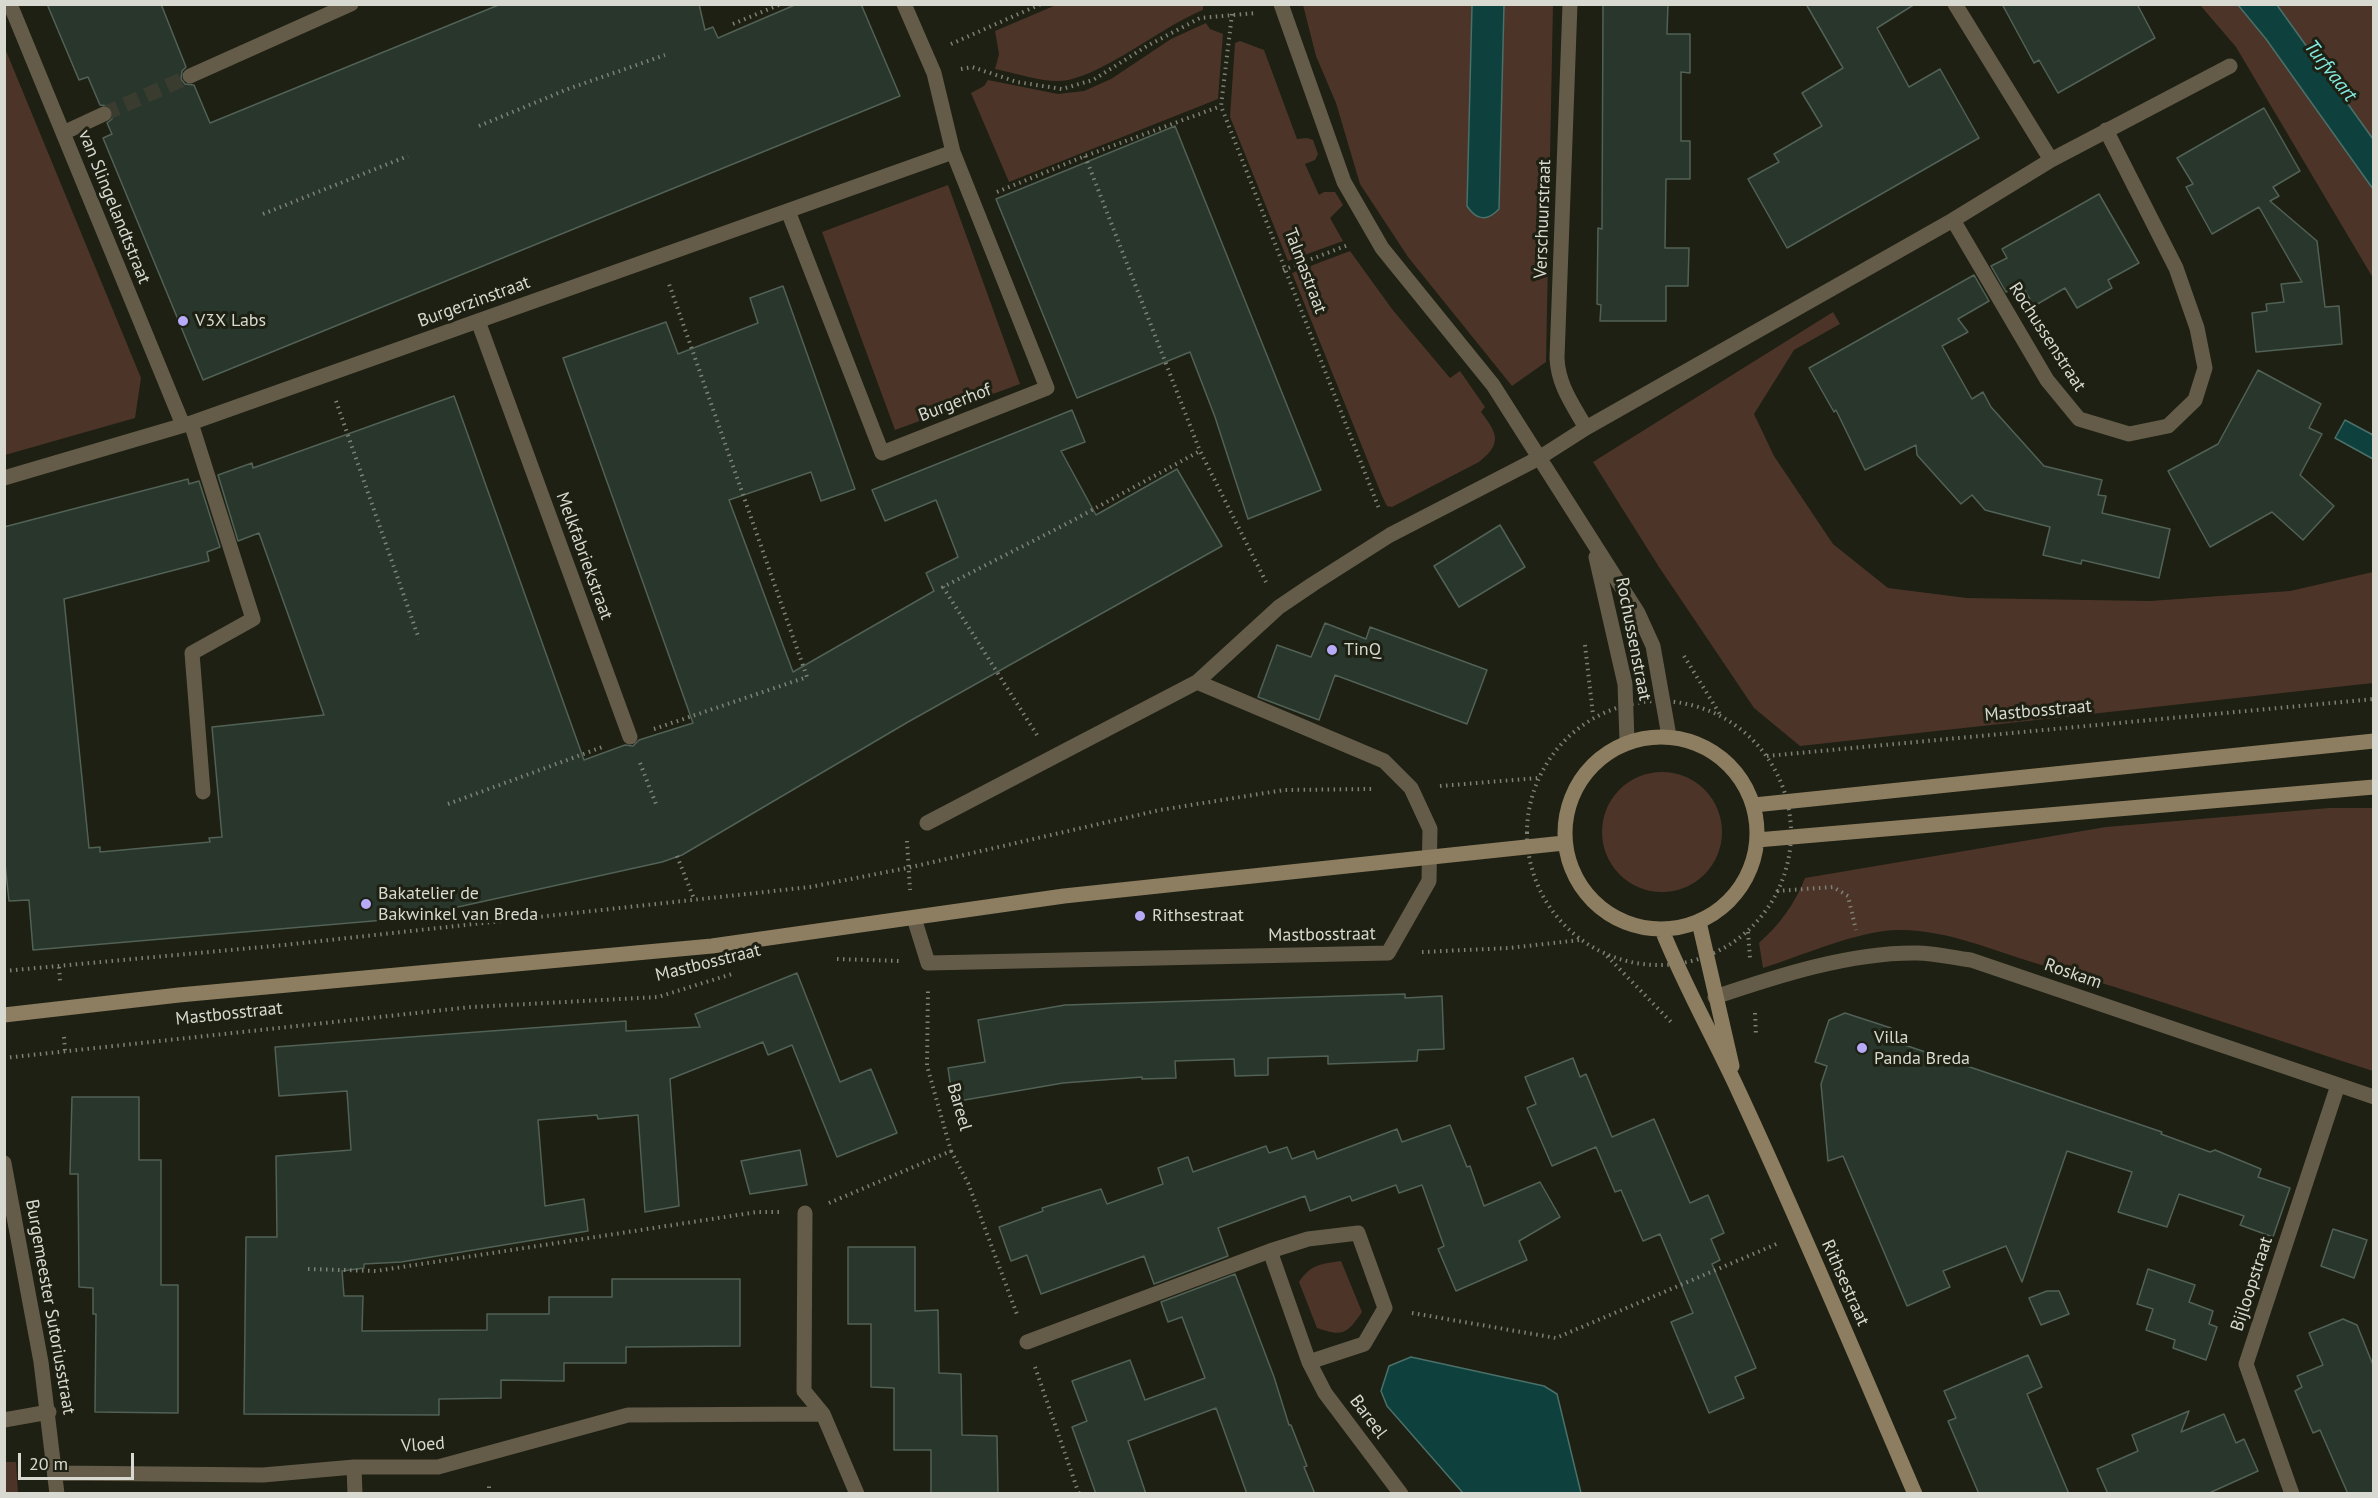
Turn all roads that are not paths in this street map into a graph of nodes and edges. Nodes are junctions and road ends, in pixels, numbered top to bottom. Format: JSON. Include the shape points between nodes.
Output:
{"nodes":[{"id":1,"x":10,"y":4,"type":"edge"},
{"id":2,"x":351,"y":4,"type":"edge"},
{"id":3,"x":904,"y":4,"type":"edge"},
{"id":4,"x":1570,"y":4,"type":"edge"},
{"id":5,"x":1955,"y":4,"type":"edge"},
{"id":6,"x":1282,"y":8,"type":"edge"},
{"id":7,"x":2230,"y":66,"type":"dead end"},
{"id":8,"x":190,"y":76,"type":"tunnel mouth"},
{"id":9,"x":104,"y":114,"type":"tunnel mouth"},
{"id":10,"x":2106,"y":130,"type":"junction"},
{"id":11,"x":63,"y":133,"type":"junction"},
{"id":12,"x":953,"y":152,"type":"junction"},
{"id":13,"x":2052,"y":160,"type":"junction"},
{"id":14,"x":788,"y":211,"type":"junction"},
{"id":15,"x":1953,"y":220,"type":"junction"},
{"id":16,"x":478,"y":321,"type":"junction"},
{"id":17,"x":187,"y":424,"type":"junction"},
{"id":18,"x":1586,"y":428,"type":"junction"},
{"id":19,"x":1539,"y":458,"type":"junction"},
{"id":20,"x":4,"y":478,"type":"edge"},
{"id":21,"x":1593,"y":545,"type":"junction"},
{"id":22,"x":1197,"y":682,"type":"junction"},
{"id":23,"x":1669,"y":736,"type":"junction"},
{"id":24,"x":630,"y":737,"type":"road end"},
{"id":25,"x":1628,"y":741,"type":"junction"},
{"id":26,"x":2373,"y":741,"type":"edge"},
{"id":27,"x":2373,"y":787,"type":"edge"},
{"id":28,"x":203,"y":792,"type":"dead end"},
{"id":29,"x":1754,"y":805,"type":"junction"},
{"id":30,"x":927,"y":823,"type":"road end"},
{"id":31,"x":1757,"y":840,"type":"junction"},
{"id":32,"x":1564,"y":843,"type":"junction"},
{"id":33,"x":1430,"y":858,"type":"junction"},
{"id":34,"x":914,"y":918,"type":"junction"},
{"id":35,"x":1699,"y":922,"type":"junction"},
{"id":36,"x":1662,"y":930,"type":"junction"},
{"id":37,"x":1716,"y":997,"type":"junction"},
{"id":38,"x":1694,"y":1004,"type":"junction"},
{"id":39,"x":4,"y":1015,"type":"edge"},
{"id":40,"x":2338,"y":1085,"type":"junction"},
{"id":41,"x":1738,"y":1090,"type":"junction"},
{"id":42,"x":2373,"y":1097,"type":"edge"},
{"id":43,"x":4,"y":1163,"type":"edge"},
{"id":44,"x":806,"y":1213,"type":"road end"},
{"id":45,"x":1270,"y":1251,"type":"junction"},
{"id":46,"x":1027,"y":1342,"type":"dead end"},
{"id":47,"x":1309,"y":1362,"type":"junction"},
{"id":48,"x":49,"y":1412,"type":"junction"},
{"id":49,"x":823,"y":1414,"type":"junction"},
{"id":50,"x":4,"y":1420,"type":"edge"},
{"id":51,"x":354,"y":1467,"type":"junction"},
{"id":52,"x":57,"y":1473,"type":"junction"},
{"id":53,"x":2291,"y":1493,"type":"edge"},
{"id":54,"x":57,"y":1494,"type":"edge"},
{"id":55,"x":355,"y":1494,"type":"edge"},
{"id":56,"x":857,"y":1494,"type":"edge"},
{"id":57,"x":1401,"y":1494,"type":"edge"},
{"id":58,"x":1915,"y":1494,"type":"edge"}],
"edges":[{"from":1,"to":11,"type":"street","name":"van Slingelandtstraat"},
{"from":2,"to":8,"type":"street"},
{"from":3,"to":12,"type":"street","name":"Burgerhof","via":[[934,73]]},
{"from":4,"to":18,"type":"street","name":"Verschuurstraat","via":[[1557,358],[1558,374]]},
{"from":5,"to":13,"type":"street"},
{"from":6,"to":19,"type":"street","via":[[1344,182],[1374,235],[1493,386]]},
{"from":7,"to":10,"type":"street"},
{"from":9,"to":11,"type":"street"},
{"from":10,"to":13,"type":"street"},
{"from":10,"to":15,"type":"street","name":"Rochussenstraat","via":[[2176,268],[2198,328],[2205,368],[2195,400],[2168,426],[2129,434],[2079,419],[2047,380]]},
{"from":11,"to":17,"type":"street","name":"van Slingelandtstraat"},
{"from":12,"to":14,"type":"street","name":"Burgerzinstraat"},
{"from":12,"to":14,"type":"street","name":"Burgerhof","via":[[1047,388],[882,453]]},
{"from":13,"to":15,"type":"street"},
{"from":14,"to":16,"type":"street","name":"Burgerzinstraat"},
{"from":15,"to":18,"type":"street"},
{"from":16,"to":17,"type":"street","name":"Burgerzinstraat"},
{"from":16,"to":24,"type":"street","name":"Melkfabriekstraat"},
{"from":17,"to":20,"type":"street","name":"Burgerzinstraat"},
{"from":17,"to":28,"type":"street","name":"van Slingelandtstraat","via":[[253,619],[192,653]]},
{"from":18,"to":19,"type":"street"},
{"from":19,"to":21,"type":"street","name":"Rochussenstraat"},
{"from":19,"to":22,"type":"street","via":[[1390,535],[1279,606]]},
{"from":21,"to":23,"type":"street","name":"Rochussenstraat","via":[[1638,613],[1653,646]]},
{"from":21,"to":25,"type":"street","name":"Rochussenstraat","via":[[1625,684]]},
{"from":22,"to":30,"type":"street"},
{"from":22,"to":33,"type":"street","name":"Mastbosstraat","via":[[1384,761],[1411,788],[1430,829]]},
{"from":23,"to":25,"type":"street"},
{"from":23,"to":29,"type":"street","via":[[1707,747],[1723,758],[1742,780]]},
{"from":25,"to":32,"type":"street","via":[[1587,769],[1575,787],[1567,808]]},
{"from":26,"to":29,"type":"street"},
{"from":27,"to":31,"type":"street"},
{"from":29,"to":31,"type":"street"},
{"from":31,"to":35,"type":"street","via":[[1752,866],[1739,889],[1722,909]]},
{"from":32,"to":33,"type":"street","name":"Mastbosstraat"},
{"from":32,"to":36,"type":"street","via":[[1575,879],[1593,902],[1617,920]]},
{"from":33,"to":34,"type":"street","name":"Mastbosstraat","via":[[1064,896]]},
{"from":33,"to":34,"type":"street","name":"Mastbosstraat","via":[[1429,882],[1388,953],[928,963]]},
{"from":34,"to":39,"type":"street","name":"Mastbosstraat","via":[[712,946]]},
{"from":35,"to":36,"type":"street"},
{"from":35,"to":37,"type":"street","name":"Rithsestraat"},
{"from":36,"to":38,"type":"street","name":"Rithsestraat"},
{"from":37,"to":38,"type":"street"},
{"from":37,"to":40,"type":"street","name":"Roskam","via":[[1863,957],[1917,953],[1971,960]]},
{"from":37,"to":41,"type":"street","name":"Rithsestraat"},
{"from":38,"to":41,"type":"street","name":"Rithsestraat"},
{"from":40,"to":42,"type":"street","name":"Roskam"},
{"from":40,"to":53,"type":"street","name":"Bijloopstraat","via":[[2246,1364]]},
{"from":41,"to":58,"type":"street","name":"Rithsestraat"},
{"from":43,"to":48,"type":"street","name":"Burgemeester Sutoriusstraat"},
{"from":44,"to":49,"type":"street","via":[[804,1391]]},
{"from":45,"to":46,"type":"street"},
{"from":45,"to":47,"type":"street","name":"Bareel"},
{"from":45,"to":47,"type":"street","via":[[1308,1239],[1358,1233],[1385,1308],[1364,1344]]},
{"from":47,"to":57,"type":"street","name":"Bareel","via":[[1325,1393]]},
{"from":48,"to":50,"type":"street"},
{"from":48,"to":52,"type":"street","name":"Burgemeester Sutoriusstraat"},
{"from":49,"to":51,"type":"street","name":"Vloed","via":[[628,1415],[438,1467]]},
{"from":49,"to":56,"type":"street"},
{"from":51,"to":52,"type":"street","name":"Vloed","via":[[263,1475]]},
{"from":51,"to":55,"type":"street"},
{"from":52,"to":54,"type":"street","name":"Burgemeester Sutoriusstraat"}]}
